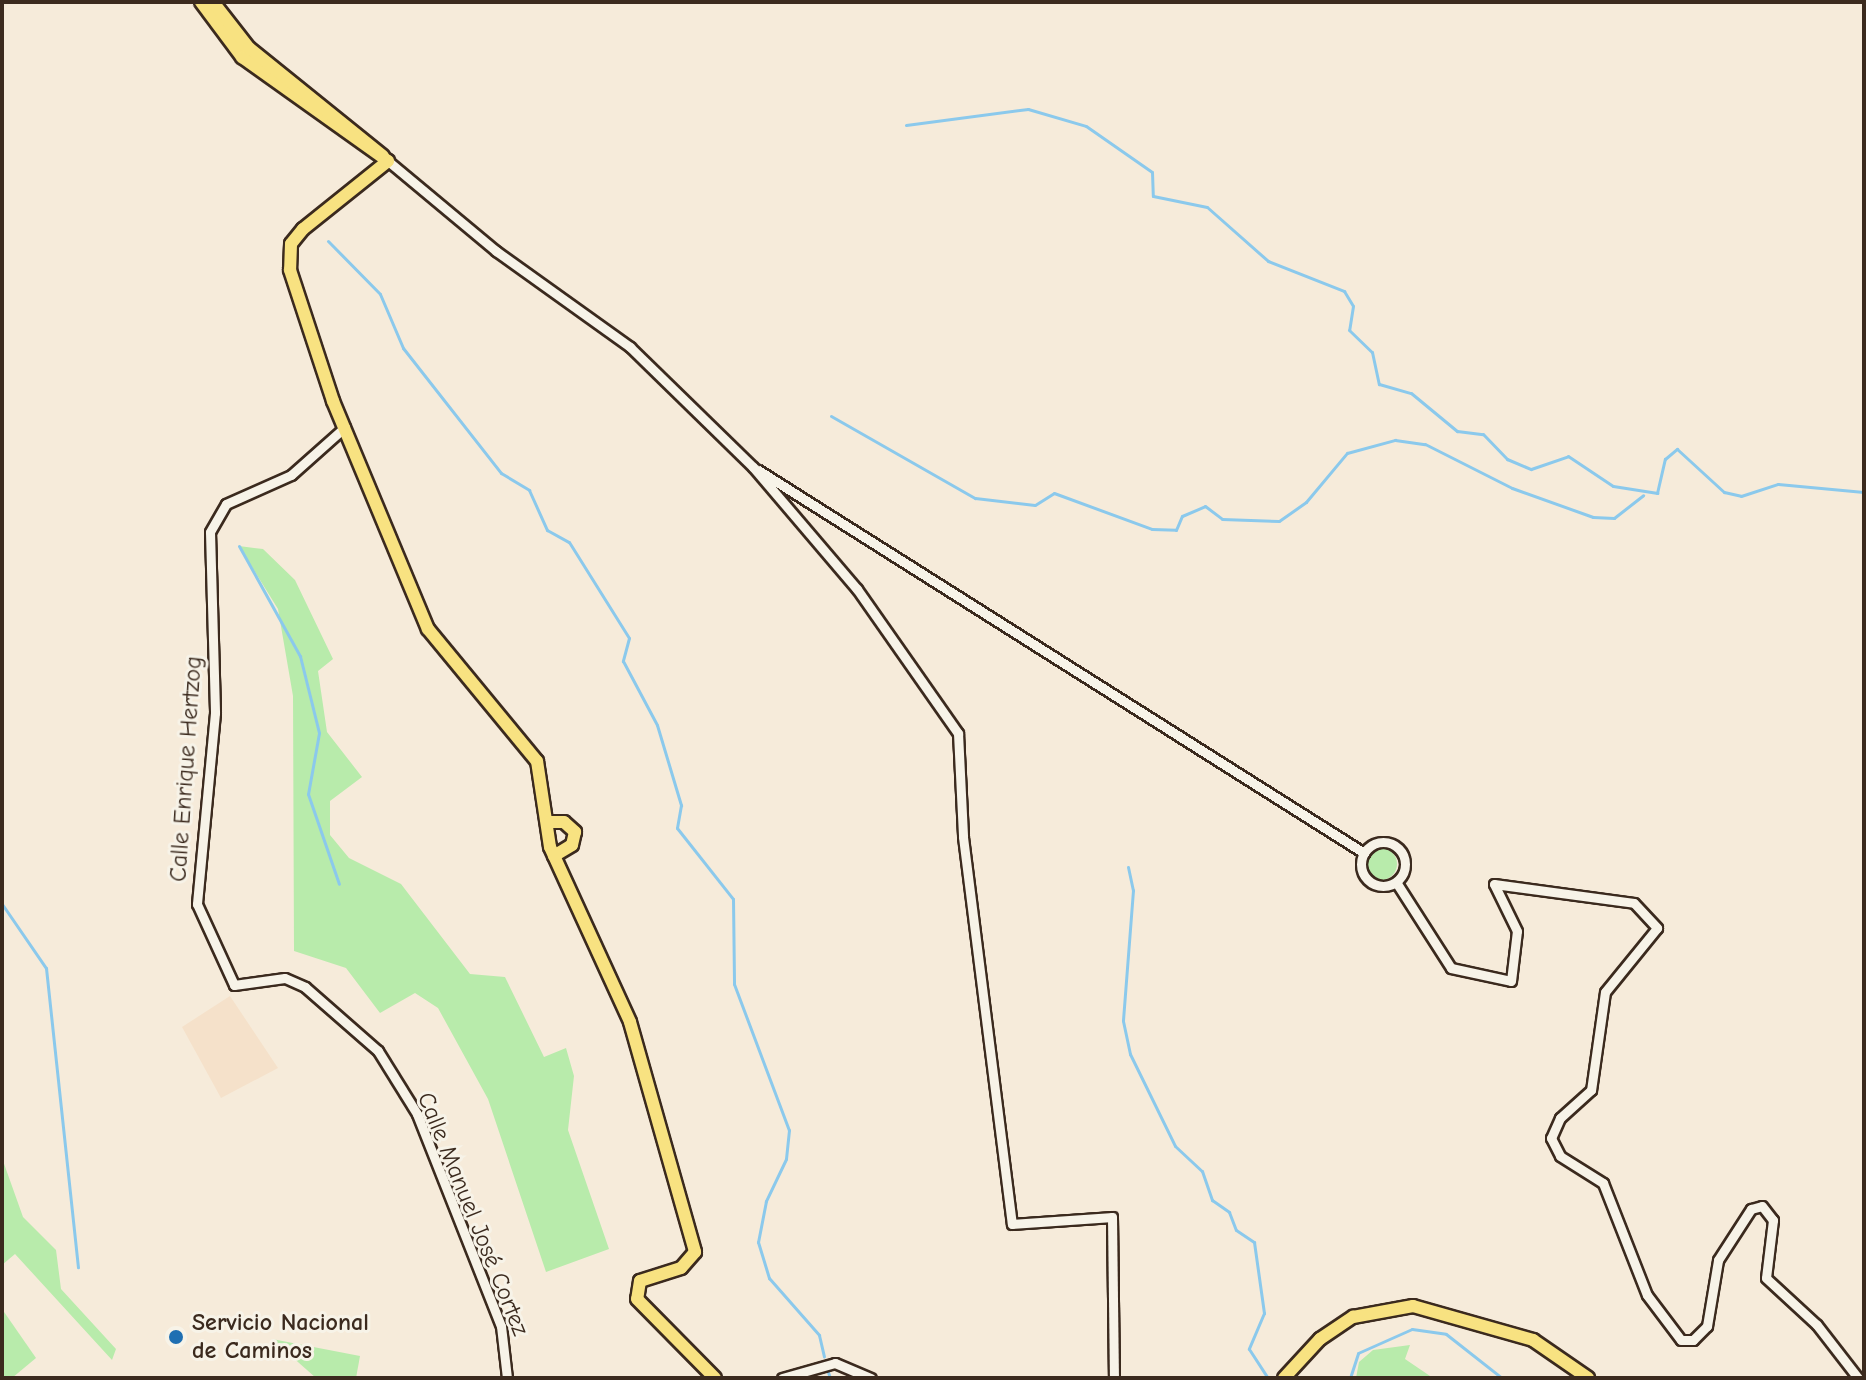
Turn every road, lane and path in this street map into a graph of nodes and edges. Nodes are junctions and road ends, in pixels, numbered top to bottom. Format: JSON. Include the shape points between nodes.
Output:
{"nodes":[{"id":1,"x":201,"y":2,"type":"edge"},
{"id":2,"x":213,"y":2,"type":"edge"},
{"id":3,"x":388,"y":161,"type":"junction"},
{"id":4,"x":345,"y":427,"type":"junction"},
{"id":5,"x":753,"y":467,"type":"junction"},
{"id":6,"x":549,"y":822,"type":"junction"},
{"id":7,"x":1364,"y":853,"type":"junction"},
{"id":8,"x":554,"y":856,"type":"junction"},
{"id":9,"x":1396,"y":882,"type":"junction"},
{"id":10,"x":234,"y":985,"type":"joint"},
{"id":11,"x":507,"y":1378,"type":"edge"},
{"id":12,"x":715,"y":1378,"type":"edge"},
{"id":13,"x":782,"y":1378,"type":"edge"},
{"id":14,"x":871,"y":1378,"type":"edge"},
{"id":15,"x":1114,"y":1378,"type":"edge"},
{"id":16,"x":1284,"y":1378,"type":"edge"},
{"id":17,"x":1588,"y":1378,"type":"edge"},
{"id":18,"x":1858,"y":1378,"type":"edge"}],
"edges":[{"from":1,"to":3,"type":"main road","via":[[242,57]]},
{"from":2,"to":3,"type":"main road","via":[[249,48]]},
{"from":3,"to":4,"type":"main road","via":[[303,229],[288,256]]},
{"from":3,"to":5,"type":"street","via":[[496,251],[630,347]]},
{"from":4,"to":6,"type":"main road","via":[[428,629],[530,749]]},
{"from":4,"to":10,"type":"street","name":"Calle Enrique Hertzog","via":[[291,475],[226,504],[210,532],[215,713],[197,904],[200,926]]},
{"from":5,"to":7,"type":"street"},
{"from":5,"to":15,"type":"street","via":[[857,589],[958,733],[963,837],[1012,1224],[1112,1217]]},
{"from":6,"to":8,"type":"main road"},
{"from":6,"to":8,"type":"main road","via":[[564,822],[575,832],[572,845]]},
{"from":7,"to":9,"type":"street","via":[[1368,881]]},
{"from":7,"to":9,"type":"street","via":[[1383,842],[1397,847],[1405,865]]},
{"from":8,"to":12,"type":"main road","via":[[630,1022],[695,1252],[681,1268],[640,1281],[637,1299]]},
{"from":9,"to":18,"type":"street","via":[[1451,968],[1511,981],[1517,931],[1494,884],[1643,908],[1657,928],[1605,992],[1591,1090],[1560,1118],[1552,1146],[1603,1183],[1647,1295],[1681,1340],[1707,1326],[1718,1260],[1751,1209],[1771,1210],[1766,1278],[1817,1325]]},
{"from":10,"to":11,"type":"street","name":"Calle Manuel José Cortez","via":[[285,978],[305,987],[378,1051],[417,1114],[501,1326]]},
{"from":13,"to":14,"type":"street","via":[[835,1363]]},
{"from":16,"to":17,"type":"main road","via":[[1320,1339],[1353,1317],[1413,1306],[1533,1340]]}]}
